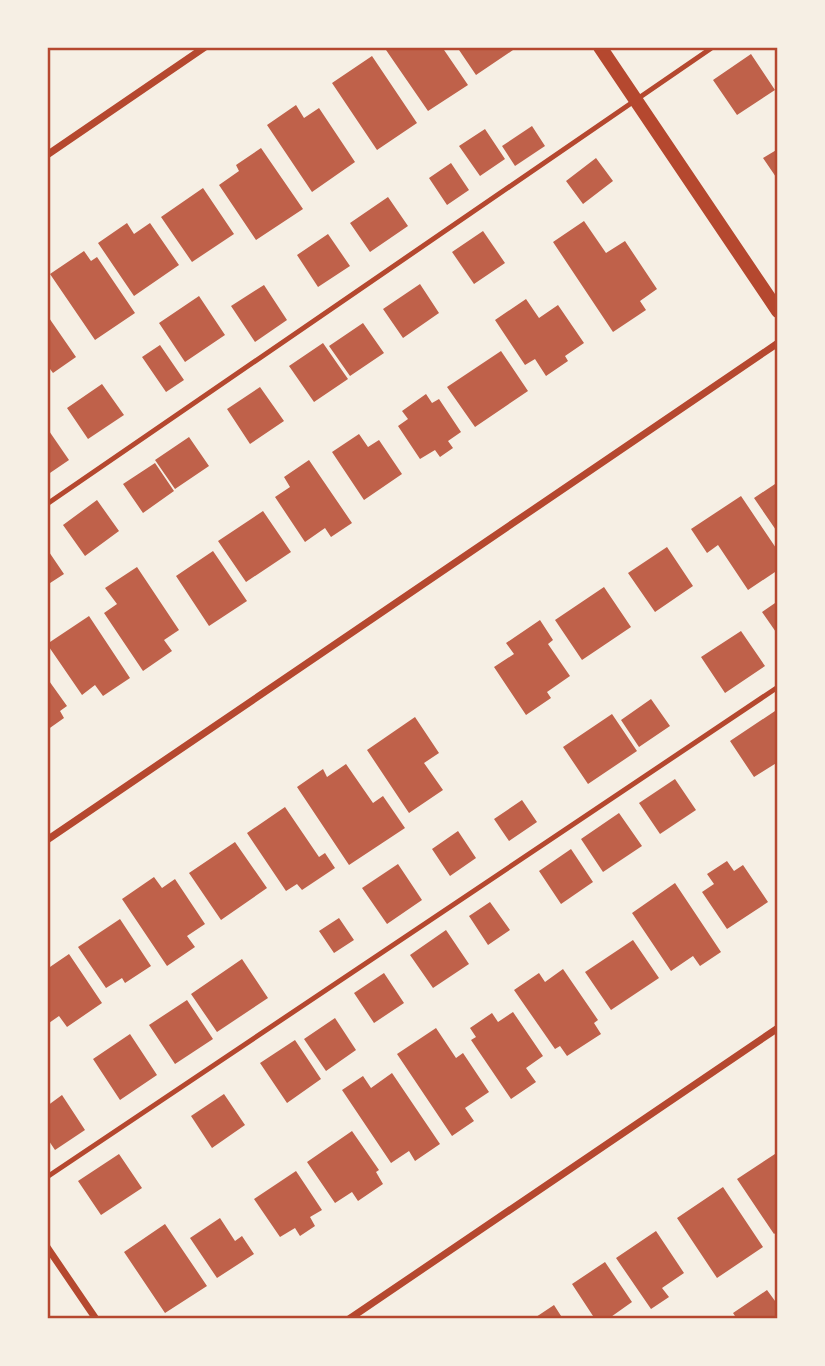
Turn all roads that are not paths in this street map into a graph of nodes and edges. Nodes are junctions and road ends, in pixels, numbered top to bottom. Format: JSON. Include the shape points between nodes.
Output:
{"nodes":[{"id":1,"x":205,"y":47,"type":"edge"},
{"id":2,"x":600,"y":47,"type":"edge"},
{"id":3,"x":713,"y":47,"type":"edge"},
{"id":4,"x":635,"y":100,"type":"junction"},
{"id":5,"x":47,"y":155,"type":"edge"},
{"id":6,"x":778,"y":311,"type":"edge"},
{"id":7,"x":778,"y":343,"type":"edge"},
{"id":8,"x":47,"y":505,"type":"edge"},
{"id":9,"x":778,"y":687,"type":"edge"},
{"id":10,"x":47,"y":840,"type":"edge"},
{"id":11,"x":778,"y":1028,"type":"edge"},
{"id":12,"x":47,"y":1177,"type":"edge"},
{"id":13,"x":47,"y":1247,"type":"edge"},
{"id":14,"x":96,"y":1319,"type":"edge"},
{"id":15,"x":349,"y":1319,"type":"edge"}],
"edges":[{"from":1,"to":5,"type":"street"},
{"from":2,"to":4,"type":"main road"},
{"from":3,"to":4,"type":"lane"},
{"from":4,"to":6,"type":"main road"},
{"from":4,"to":8,"type":"lane"},
{"from":7,"to":10,"type":"street"},
{"from":9,"to":12,"type":"lane"},
{"from":11,"to":15,"type":"street"},
{"from":13,"to":14,"type":"street"}]}
